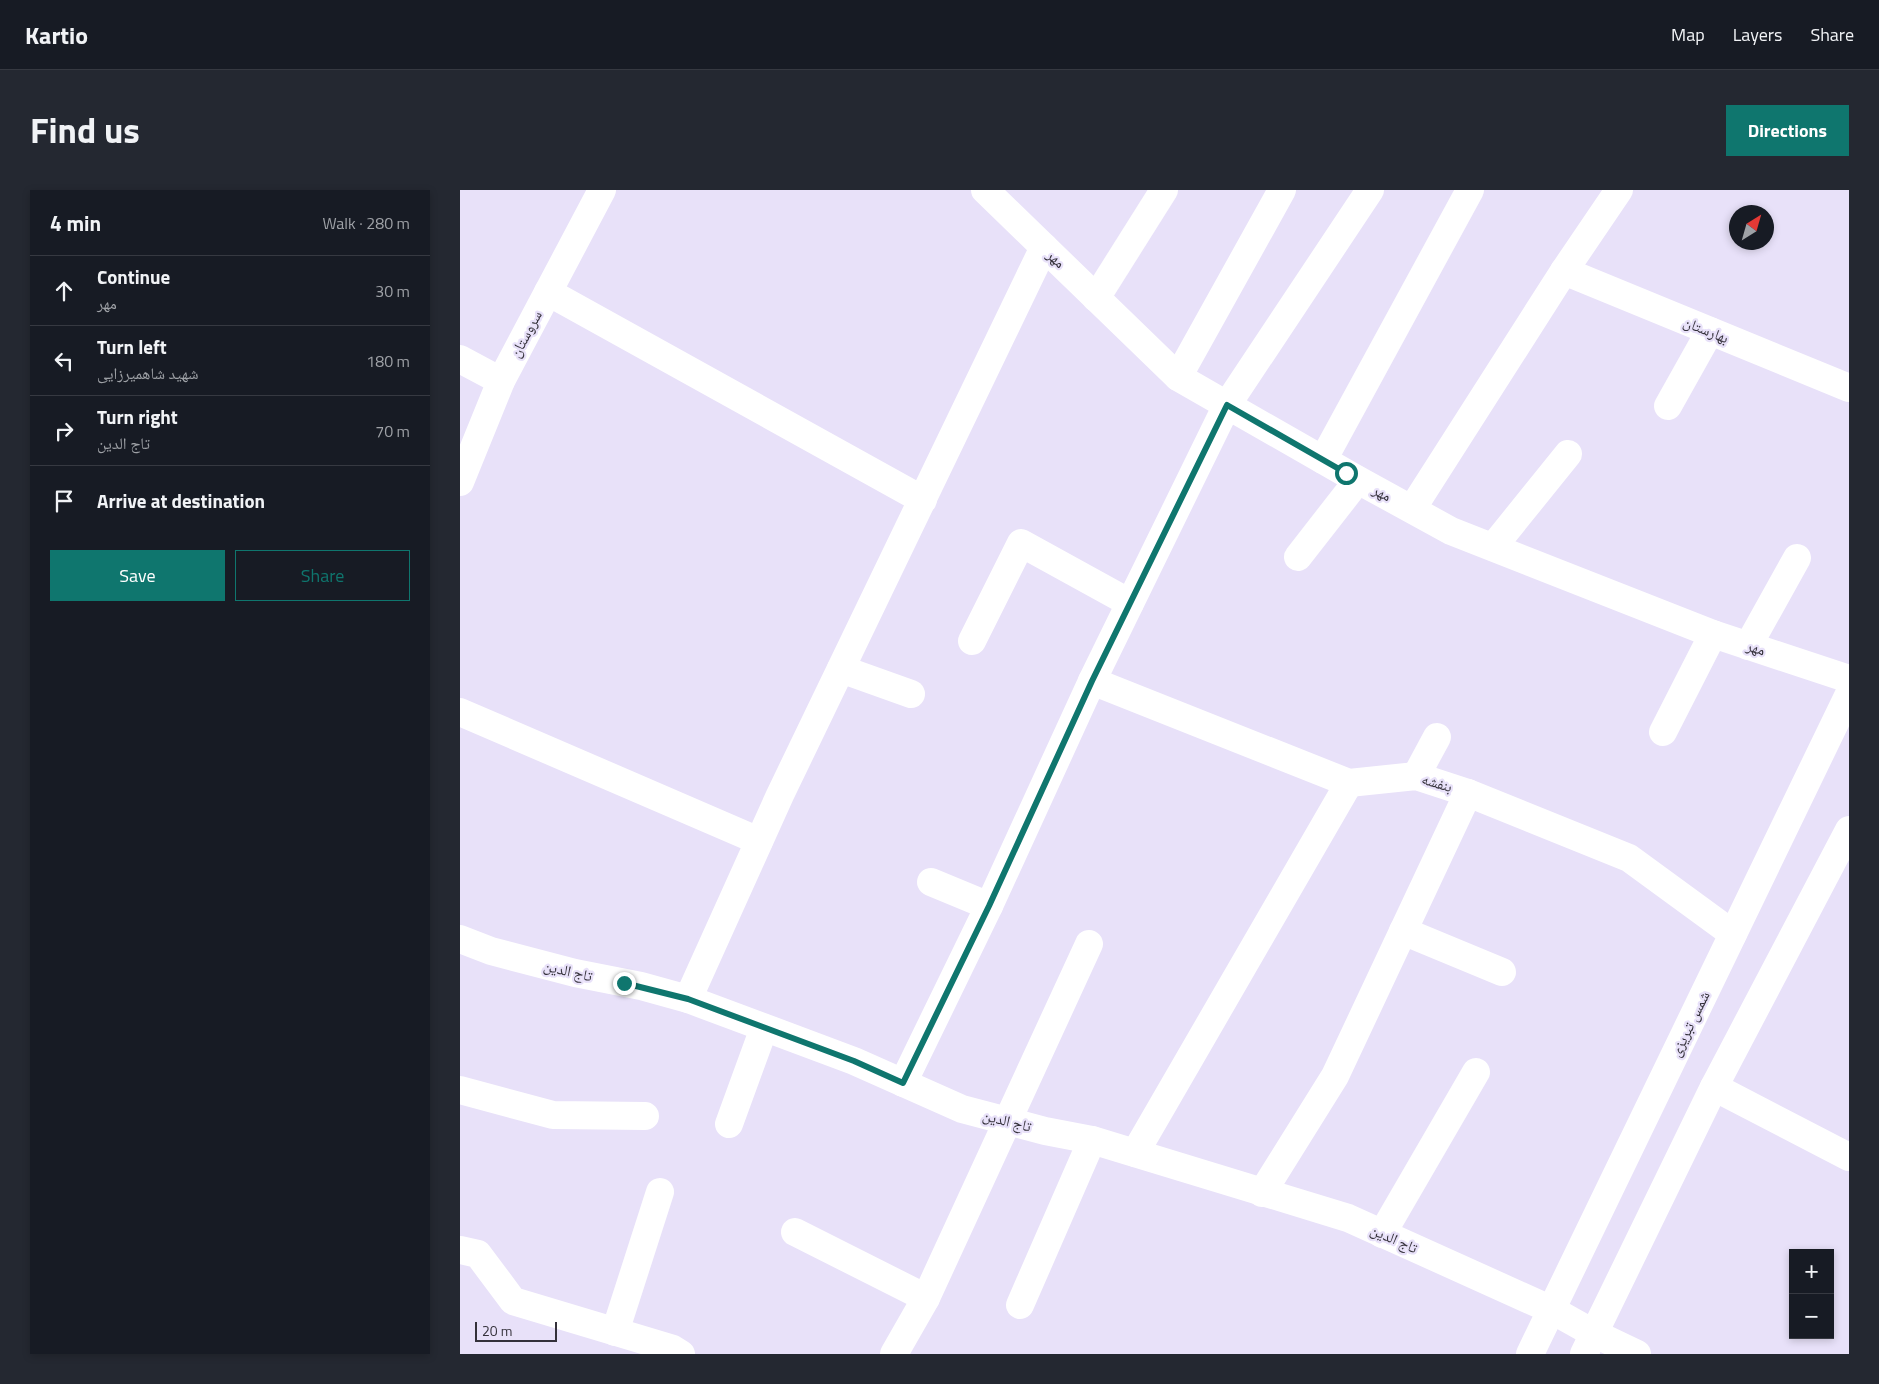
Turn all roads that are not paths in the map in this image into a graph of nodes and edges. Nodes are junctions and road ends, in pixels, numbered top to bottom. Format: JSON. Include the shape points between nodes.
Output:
{"nodes":[{"id":1,"x":602,"y":190,"type":"edge"},
{"id":2,"x":985,"y":190,"type":"edge"},
{"id":3,"x":1164,"y":190,"type":"edge"},
{"id":4,"x":1282,"y":190,"type":"edge"},
{"id":5,"x":1370,"y":190,"type":"edge"},
{"id":6,"x":1470,"y":190,"type":"edge"},
{"id":7,"x":1619,"y":190,"type":"edge"},
{"id":8,"x":1044,"y":247,"type":"junction"},
{"id":9,"x":1564,"y":270,"type":"junction"},
{"id":10,"x":548,"y":292,"type":"junction"},
{"id":11,"x":1096,"y":298,"type":"junction"},
{"id":12,"x":1710,"y":331,"type":"junction"},
{"id":13,"x":460,"y":359,"type":"edge"},
{"id":14,"x":1178,"y":377,"type":"junction"},
{"id":15,"x":501,"y":381,"type":"junction"},
{"id":16,"x":1849,"y":388,"type":"edge"},
{"id":17,"x":1227,"y":405,"type":"junction"},
{"id":18,"x":1668,"y":406,"type":"dead end"},
{"id":19,"x":1568,"y":454,"type":"dead end"},
{"id":20,"x":1323,"y":460,"type":"junction"},
{"id":21,"x":1358,"y":480,"type":"junction"},
{"id":22,"x":460,"y":482,"type":"edge"},
{"id":23,"x":922,"y":500,"type":"junction"},
{"id":24,"x":1412,"y":509,"type":"junction"},
{"id":25,"x":1493,"y":547,"type":"junction"},
{"id":26,"x":1298,"y":556,"type":"dead end"},
{"id":27,"x":1797,"y":558,"type":"dead end"},
{"id":28,"x":1130,"y":603,"type":"junction"},
{"id":29,"x":1713,"y":634,"type":"junction"},
{"id":30,"x":972,"y":641,"type":"dead end"},
{"id":31,"x":1748,"y":646,"type":"junction"},
{"id":32,"x":841,"y":669,"type":"junction"},
{"id":33,"x":1849,"y":679,"type":"edge"},
{"id":34,"x":1092,"y":681,"type":"junction"},
{"id":35,"x":911,"y":694,"type":"dead end"},
{"id":36,"x":1849,"y":694,"type":"edge"},
{"id":37,"x":460,"y":712,"type":"edge"},
{"id":38,"x":1663,"y":732,"type":"dead end"},
{"id":39,"x":1438,"y":737,"type":"dead end"},
{"id":40,"x":1416,"y":776,"type":"junction"},
{"id":41,"x":1349,"y":783,"type":"junction"},
{"id":42,"x":1468,"y":793,"type":"junction"},
{"id":43,"x":1849,"y":830,"type":"edge"},
{"id":44,"x":759,"y":841,"type":"junction"},
{"id":45,"x":931,"y":882,"type":"dead end"},
{"id":46,"x":989,"y":906,"type":"junction"},
{"id":47,"x":1403,"y":930,"type":"junction"},
{"id":48,"x":1733,"y":934,"type":"junction"},
{"id":49,"x":460,"y":939,"type":"edge"},
{"id":50,"x":1089,"y":944,"type":"dead end"},
{"id":51,"x":1502,"y":972,"type":"dead end"},
{"id":52,"x":688,"y":999,"type":"junction"},
{"id":53,"x":764,"y":1028,"type":"junction"},
{"id":54,"x":1476,"y":1072,"type":"dead end"},
{"id":55,"x":903,"y":1083,"type":"junction"},
{"id":56,"x":1714,"y":1087,"type":"junction"},
{"id":57,"x":460,"y":1090,"type":"edge"},
{"id":58,"x":645,"y":1116,"type":"dead end"},
{"id":59,"x":1007,"y":1121,"type":"junction"},
{"id":60,"x":729,"y":1124,"type":"dead end"},
{"id":61,"x":1092,"y":1140,"type":"junction"},
{"id":62,"x":1135,"y":1153,"type":"junction"},
{"id":63,"x":1849,"y":1157,"type":"edge"},
{"id":64,"x":660,"y":1192,"type":"dead end"},
{"id":65,"x":1262,"y":1193,"type":"junction"},
{"id":66,"x":795,"y":1232,"type":"dead end"},
{"id":67,"x":1382,"y":1234,"type":"junction"},
{"id":68,"x":460,"y":1250,"type":"edge"},
{"id":69,"x":926,"y":1298,"type":"junction"},
{"id":70,"x":1020,"y":1305,"type":"dead end"},
{"id":71,"x":1552,"y":1310,"type":"junction"},
{"id":72,"x":615,"y":1332,"type":"junction"},
{"id":73,"x":1589,"y":1344,"type":"edge"},
{"id":74,"x":681,"y":1354,"type":"edge"},
{"id":75,"x":894,"y":1354,"type":"edge"},
{"id":76,"x":1530,"y":1354,"type":"edge"},
{"id":77,"x":1637,"y":1354,"type":"edge"}],
"edges":[{"from":1,"to":10,"type":"street","name":"سروستان"},
{"from":2,"to":8,"type":"street","name":"مهر"},
{"from":3,"to":11,"type":"street"},
{"from":4,"to":14,"type":"street"},
{"from":5,"to":17,"type":"street"},
{"from":6,"to":20,"type":"street"},
{"from":7,"to":9,"type":"street"},
{"from":8,"to":11,"type":"street","name":"مهر"},
{"from":8,"to":23,"type":"street"},
{"from":9,"to":12,"type":"street","name":"بهارستان"},
{"from":9,"to":24,"type":"street"},
{"from":10,"to":15,"type":"street","name":"سروستان"},
{"from":10,"to":23,"type":"street"},
{"from":11,"to":14,"type":"street","name":"مهر"},
{"from":12,"to":16,"type":"street","name":"بهارستان"},
{"from":12,"to":18,"type":"street"},
{"from":13,"to":15,"type":"street"},
{"from":14,"to":17,"type":"street","name":"مهر"},
{"from":15,"to":22,"type":"street","name":"سروستان"},
{"from":17,"to":20,"type":"street","name":"مهر"},
{"from":17,"to":28,"type":"street"},
{"from":19,"to":25,"type":"street"},
{"from":20,"to":21,"type":"street","name":"مهر"},
{"from":21,"to":24,"type":"street","name":"مهر"},
{"from":21,"to":26,"type":"street"},
{"from":23,"to":32,"type":"street"},
{"from":24,"to":25,"type":"street","name":"مهر"},
{"from":25,"to":29,"type":"street","name":"مهر"},
{"from":27,"to":31,"type":"street"},
{"from":28,"to":30,"type":"street","via":[[1021,543]]},
{"from":28,"to":34,"type":"street"},
{"from":29,"to":31,"type":"street","name":"مهر"},
{"from":29,"to":38,"type":"street"},
{"from":31,"to":33,"type":"street","name":"مهر"},
{"from":32,"to":35,"type":"street"},
{"from":32,"to":44,"type":"street"},
{"from":34,"to":41,"type":"street","name":"بنفشه"},
{"from":34,"to":46,"type":"street"},
{"from":36,"to":48,"type":"street","name":"شمس تبریزی"},
{"from":37,"to":44,"type":"street"},
{"from":39,"to":40,"type":"street"},
{"from":40,"to":41,"type":"street","name":"بنفشه"},
{"from":40,"to":42,"type":"street","name":"بنفشه"},
{"from":41,"to":62,"type":"street"},
{"from":42,"to":47,"type":"street"},
{"from":42,"to":48,"type":"street","name":"بنفشه","via":[[1629,858]]},
{"from":43,"to":56,"type":"street"},
{"from":44,"to":52,"type":"street"},
{"from":45,"to":46,"type":"street"},
{"from":46,"to":55,"type":"street"},
{"from":47,"to":51,"type":"street"},
{"from":47,"to":65,"type":"street","via":[[1335,1076]]},
{"from":48,"to":71,"type":"street","name":"شمس تبریزی"},
{"from":49,"to":52,"type":"street","name":"تاج الدین","via":[[574,973]]},
{"from":50,"to":59,"type":"street"},
{"from":52,"to":53,"type":"street","name":"تاج الدین"},
{"from":53,"to":55,"type":"street","name":"تاج الدین"},
{"from":53,"to":60,"type":"street"},
{"from":54,"to":67,"type":"street"},
{"from":55,"to":59,"type":"street","name":"تاج الدین","via":[[962,1109]]},
{"from":56,"to":63,"type":"street"},
{"from":56,"to":73,"type":"street"},
{"from":57,"to":58,"type":"street","via":[[553,1115]]},
{"from":59,"to":61,"type":"street","name":"تاج الدین"},
{"from":59,"to":69,"type":"street"},
{"from":61,"to":62,"type":"street","name":"تاج الدین"},
{"from":61,"to":70,"type":"street"},
{"from":62,"to":65,"type":"street","name":"تاج الدین"},
{"from":64,"to":72,"type":"street"},
{"from":65,"to":67,"type":"street","name":"تاج الدین","via":[[1348,1218]]},
{"from":66,"to":69,"type":"street"},
{"from":67,"to":71,"type":"street","name":"تاج الدین"},
{"from":68,"to":72,"type":"street","via":[[478,1254],[513,1301]]},
{"from":69,"to":75,"type":"street"},
{"from":71,"to":73,"type":"street","name":"تاج الدین"},
{"from":71,"to":76,"type":"street","name":"شمس تبریزی"},
{"from":72,"to":74,"type":"street"},
{"from":73,"to":77,"type":"street","name":"تاج الدین"}]}
